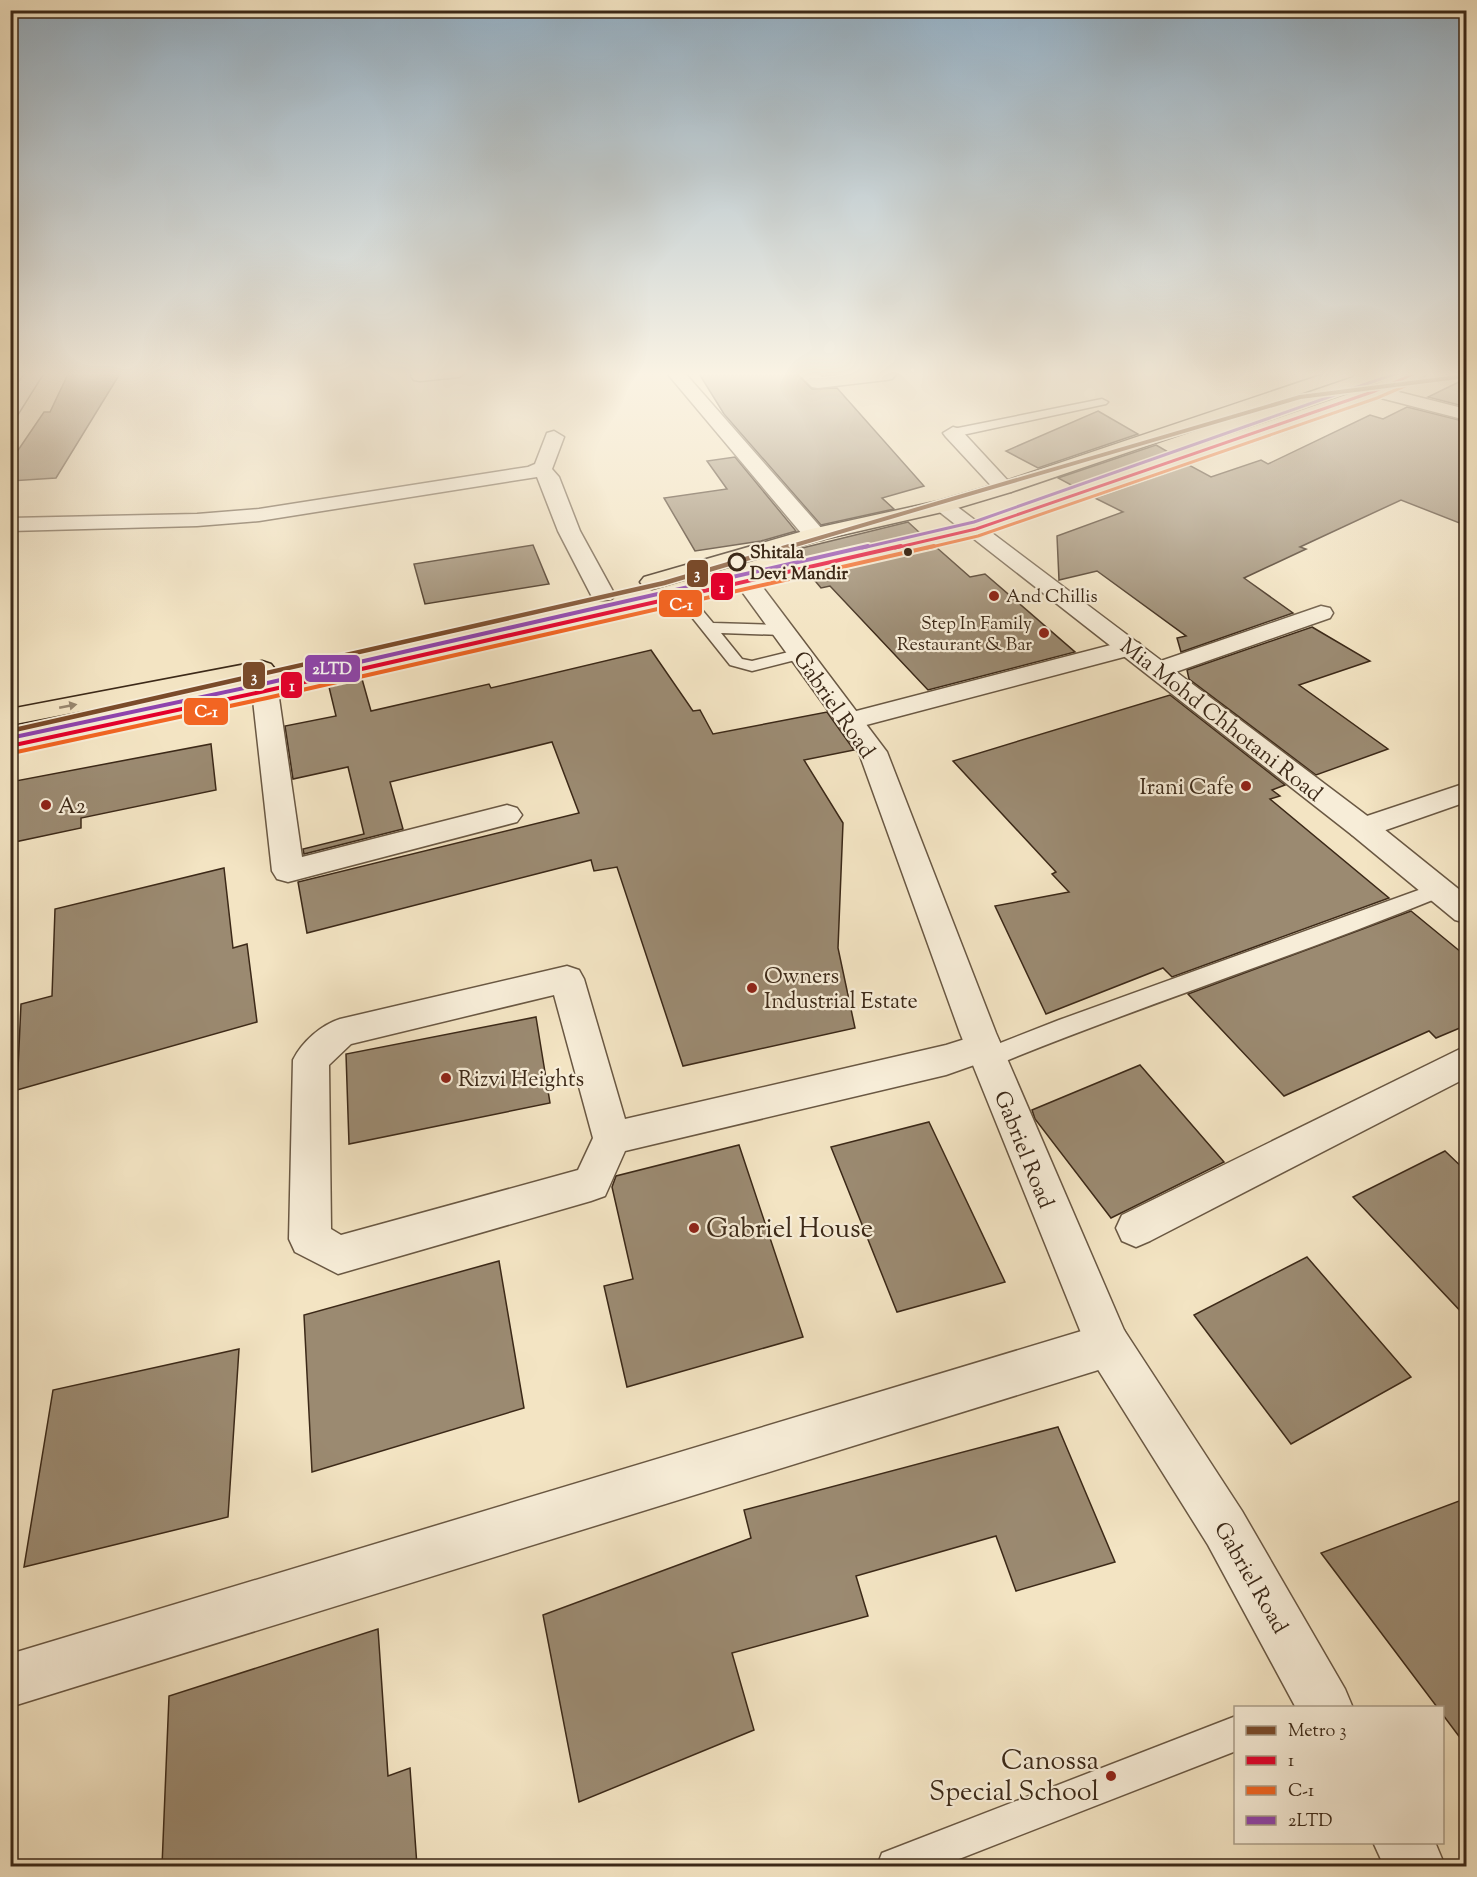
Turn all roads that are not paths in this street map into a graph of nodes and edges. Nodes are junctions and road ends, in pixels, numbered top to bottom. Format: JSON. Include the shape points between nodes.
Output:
{"nodes":[{"id":1,"x":545,"y":460,"type":"edge"},
{"id":2,"x":750,"y":460,"type":"edge"},
{"id":3,"x":978,"y":460,"type":"edge"},
{"id":4,"x":1086,"y":460,"type":"edge"},
{"id":5,"x":1177,"y":460,"type":"edge"},
{"id":6,"x":541,"y":470,"type":"junction"},
{"id":7,"x":1004,"y":488,"type":"junction"},
{"id":8,"x":944,"y":506,"type":"junction"},
{"id":9,"x":10,"y":525,"type":"edge"},
{"id":10,"x":976,"y":529,"type":"junction"},
{"id":11,"x":815,"y":535,"type":"junction"},
{"id":12,"x":747,"y":582,"type":"junction"},
{"id":13,"x":603,"y":595,"type":"junction"},
{"id":14,"x":683,"y":596,"type":"junction"},
{"id":15,"x":1321,"y":613,"type":"dead end"},
{"id":16,"x":708,"y":628,"type":"junction"},
{"id":17,"x":792,"y":642,"type":"junction"},
{"id":18,"x":1130,"y":648,"type":"junction"},
{"id":19,"x":1158,"y":670,"type":"junction"},
{"id":20,"x":265,"y":691,"type":"junction"},
{"id":21,"x":10,"y":717,"type":"edge"},
{"id":22,"x":851,"y":722,"type":"junction"},
{"id":23,"x":10,"y":746,"type":"edge"},
{"id":24,"x":1467,"y":792,"type":"edge"},
{"id":25,"x":507,"y":815,"type":"dead end"},
{"id":26,"x":1363,"y":828,"type":"junction"},
{"id":27,"x":1438,"y":890,"type":"junction"},
{"id":28,"x":1467,"y":912,"type":"edge"},
{"id":29,"x":986,"y":1053,"type":"junction"},
{"id":30,"x":1467,"y":1061,"type":"edge"},
{"id":31,"x":612,"y":1138,"type":"junction"},
{"id":32,"x":1136,"y":1228,"type":"dead end"},
{"id":33,"x":1108,"y":1345,"type":"junction"},
{"id":34,"x":10,"y":1681,"type":"edge"},
{"id":35,"x":1316,"y":1705,"type":"edge"},
{"id":36,"x":1234,"y":1734,"type":"edge"},
{"id":37,"x":1403,"y":1844,"type":"edge"},
{"id":38,"x":895,"y":1866,"type":"edge"},
{"id":39,"x":1416,"y":1866,"type":"edge"}],
"edges":[{"from":1,"to":6,"type":"street"},
{"from":2,"to":11,"type":"street"},
{"from":3,"to":7,"type":"street"},
{"from":4,"to":7,"type":"main road"},
{"from":5,"to":10,"type":"main road"},
{"from":6,"to":9,"type":"street","via":[[259,515]]},
{"from":6,"to":13,"type":"street","via":[[549,477],[569,531]]},
{"from":7,"to":8,"type":"main road"},
{"from":8,"to":10,"type":"street","name":"Mia Mohd Chhotani Road"},
{"from":8,"to":11,"type":"main road"},
{"from":10,"to":12,"type":"main road"},
{"from":10,"to":18,"type":"street","name":"Mia Mohd Chhotani Road"},
{"from":11,"to":13,"type":"main road"},
{"from":12,"to":14,"type":"main road"},
{"from":12,"to":17,"type":"street","name":"Gabriel Road"},
{"from":21,"to":13,"type":"main road","one_way":true,"via":[[252,671]]},
{"from":14,"to":16,"type":"lane"},
{"from":14,"to":20,"type":"main road"},
{"from":15,"to":19,"type":"street"},
{"from":16,"to":17,"type":"lane"},
{"from":16,"to":17,"type":"lane","via":[[736,663],[743,666]]},
{"from":17,"to":22,"type":"street","name":"Gabriel Road"},
{"from":18,"to":19,"type":"street","name":"Mia Mohd Chhotani Road"},
{"from":18,"to":22,"type":"street"},
{"from":19,"to":26,"type":"street","name":"Mia Mohd Chhotani Road"},
{"from":20,"to":23,"type":"main road"},
{"from":20,"to":25,"type":"street","via":[[288,871]]},
{"from":22,"to":29,"type":"street","name":"Gabriel Road","via":[[873,752]]},
{"from":24,"to":26,"type":"street"},
{"from":26,"to":27,"type":"street","name":"Mia Mohd Chhotani Road"},
{"from":27,"to":28,"type":"street","name":"Mia Mohd Chhotani Road"},
{"from":27,"to":29,"type":"lane"},
{"from":29,"to":31,"type":"street"},
{"from":29,"to":33,"type":"street","name":"Gabriel Road"},
{"from":30,"to":32,"type":"street"},
{"from":31,"to":31,"type":"street","via":[[591,1184],[338,1255],[310,1239],[311,1060],[340,1033],[567,979]]},
{"from":33,"to":34,"type":"street"},
{"from":33,"to":35,"type":"street","name":"Gabriel Road","via":[[1225,1528]]},
{"from":36,"to":38,"type":"lane"},
{"from":37,"to":39,"type":"street"}]}
